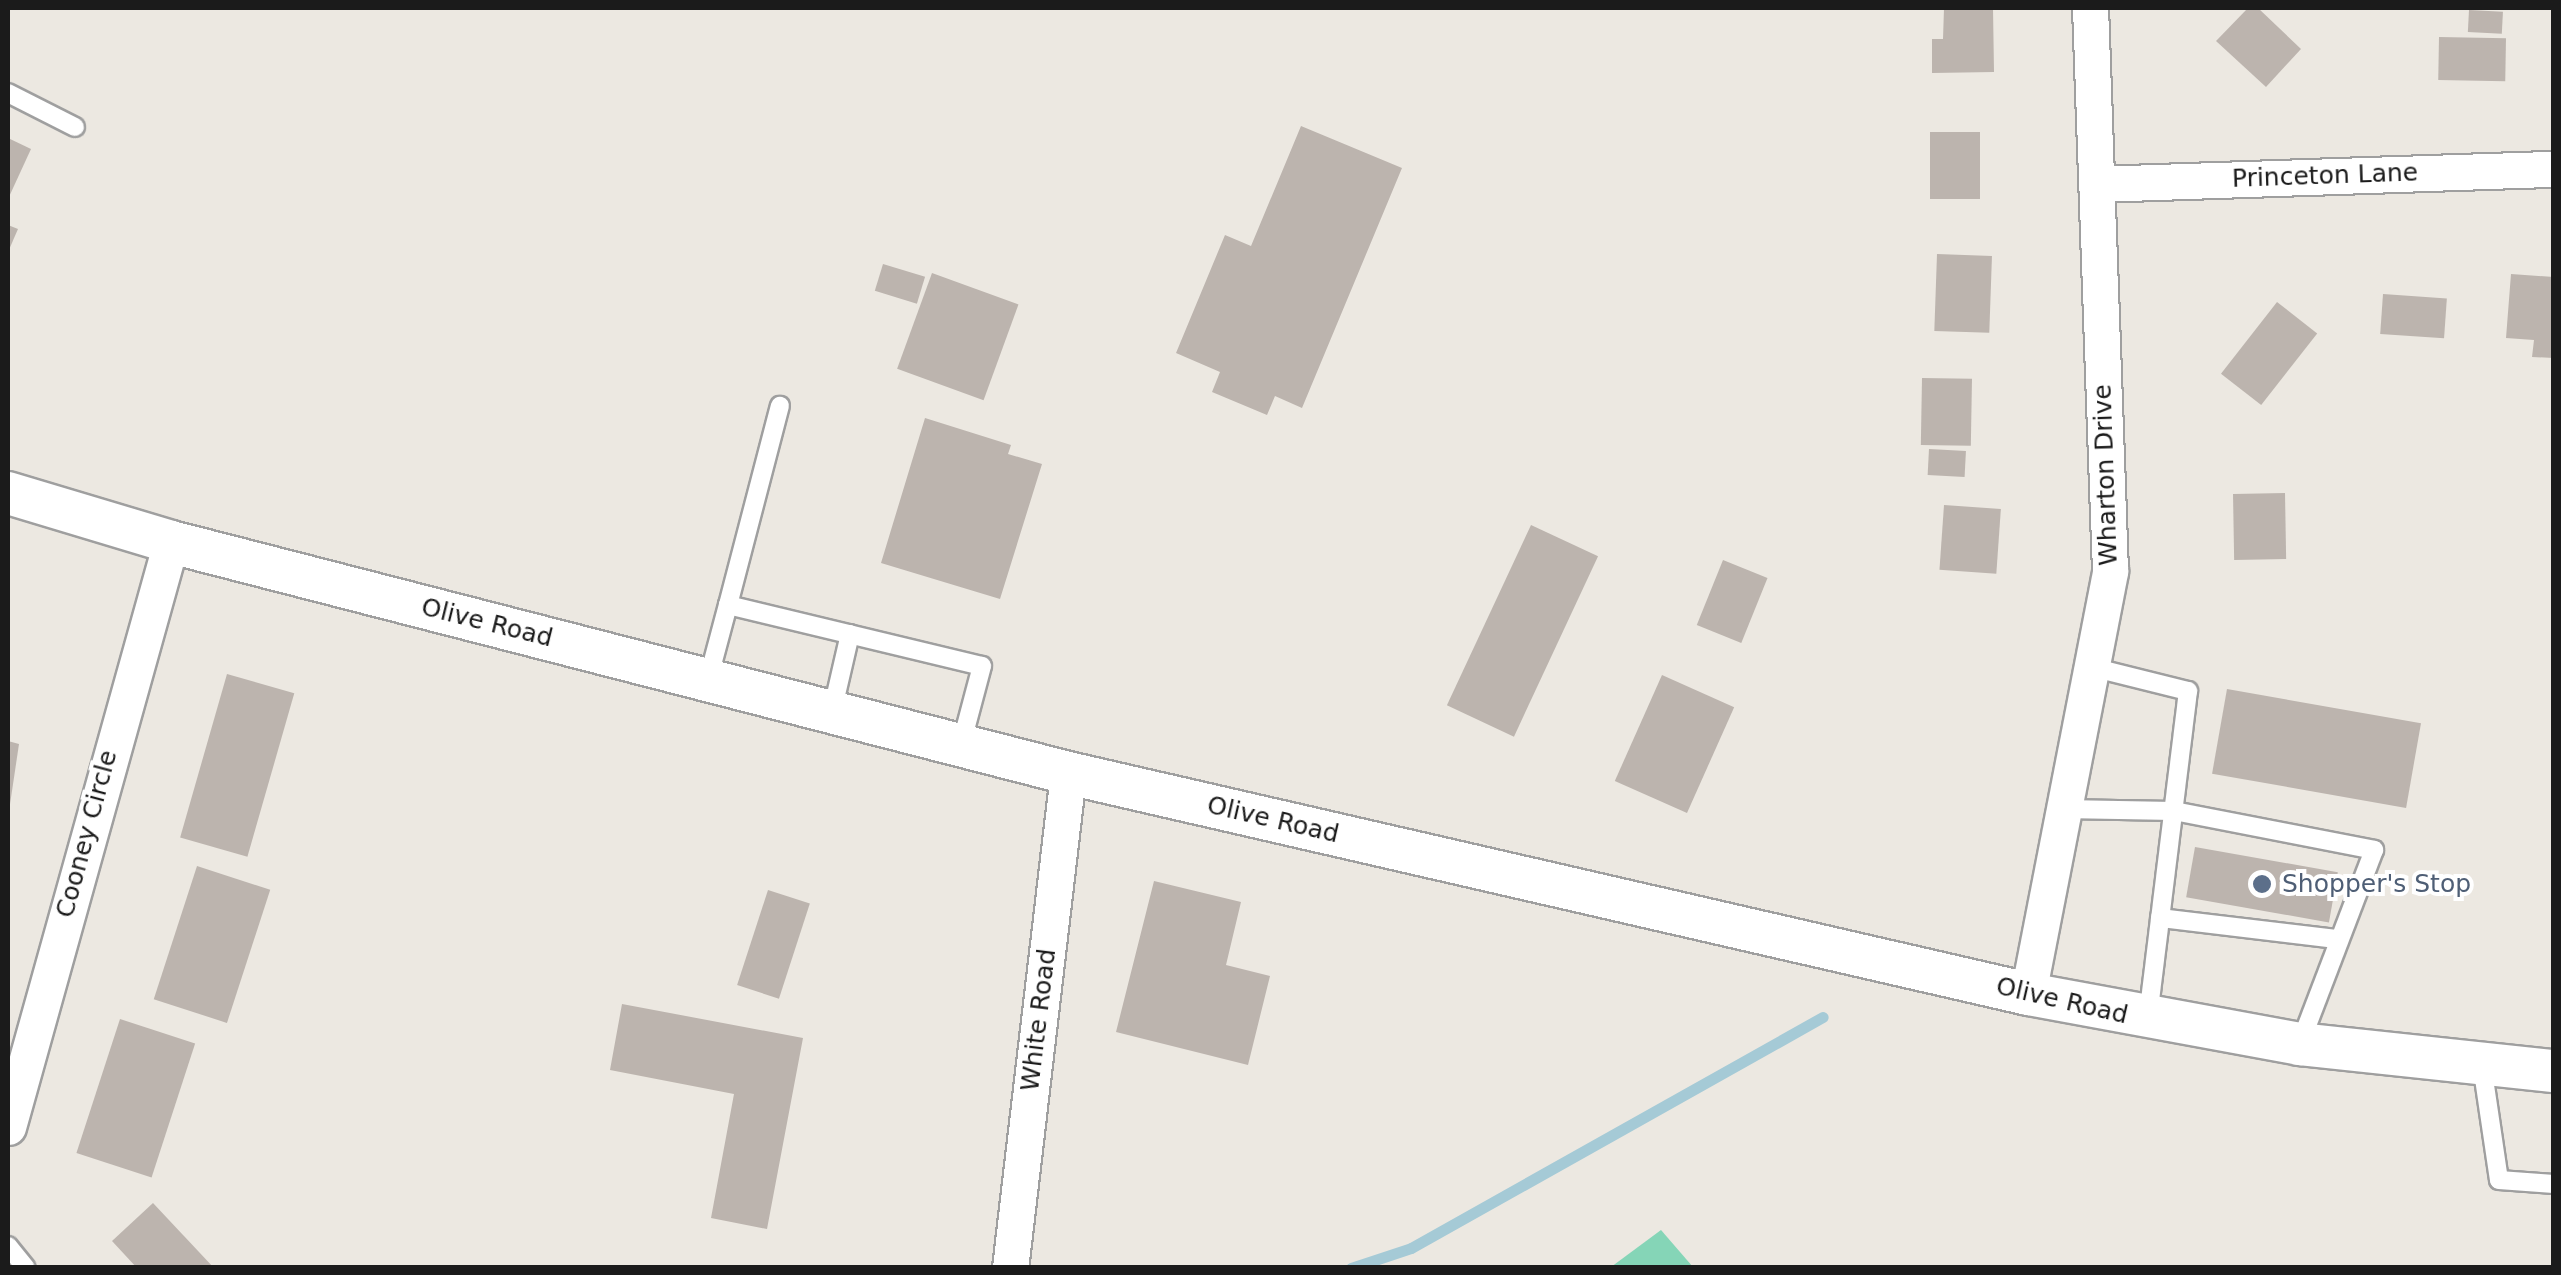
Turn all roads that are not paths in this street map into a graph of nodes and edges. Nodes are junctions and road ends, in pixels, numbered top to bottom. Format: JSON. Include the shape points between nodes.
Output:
{"nodes":[{"id":1,"x":2090,"y":8,"type":"edge"},
{"id":2,"x":8,"y":92,"type":"edge"},
{"id":3,"x":75,"y":127,"type":"dead end"},
{"id":4,"x":2554,"y":168,"type":"edge"},
{"id":5,"x":2096,"y":184,"type":"junction"},
{"id":6,"x":780,"y":406,"type":"dead end"},
{"id":7,"x":8,"y":493,"type":"edge"},
{"id":8,"x":171,"y":542,"type":"junction"},
{"id":9,"x":728,"y":605,"type":"junction"},
{"id":10,"x":850,"y":634,"type":"junction"},
{"id":11,"x":2092,"y":667,"type":"junction"},
{"id":12,"x":708,"y":680,"type":"junction"},
{"id":13,"x":832,"y":712,"type":"junction"},
{"id":14,"x":960,"y":746,"type":"junction"},
{"id":15,"x":1068,"y":773,"type":"junction"},
{"id":16,"x":2064,"y":809,"type":"junction"},
{"id":17,"x":2174,"y":810,"type":"junction"},
{"id":18,"x":2160,"y":918,"type":"junction"},
{"id":19,"x":2336,"y":939,"type":"junction"},
{"id":20,"x":2028,"y":994,"type":"junction"},
{"id":21,"x":2148,"y":1020,"type":"junction"},
{"id":22,"x":2300,"y":1044,"type":"junction"},
{"id":23,"x":2482,"y":1065,"type":"junction"},
{"id":24,"x":2554,"y":1071,"type":"edge"},
{"id":25,"x":8,"y":1128,"type":"edge"},
{"id":26,"x":2554,"y":1184,"type":"edge"},
{"id":27,"x":8,"y":1246,"type":"edge"},
{"id":28,"x":26,"y":1268,"type":"edge"},
{"id":29,"x":1010,"y":1268,"type":"edge"}],
"edges":[{"from":1,"to":5,"type":"street","name":"Wharton Drive"},
{"from":2,"to":3,"type":"lane"},
{"from":4,"to":5,"type":"street","name":"Princeton Lane"},
{"from":5,"to":11,"type":"street","name":"Wharton Drive","via":[[2110,571]]},
{"from":6,"to":9,"type":"lane"},
{"from":7,"to":8,"type":"street","name":"Olive Road"},
{"from":8,"to":12,"type":"street","name":"Olive Road"},
{"from":8,"to":25,"type":"street","name":"Cooney Circle"},
{"from":9,"to":10,"type":"lane"},
{"from":9,"to":12,"type":"lane"},
{"from":10,"to":13,"type":"lane"},
{"from":10,"to":14,"type":"lane","via":[[982,666]]},
{"from":11,"to":16,"type":"street","name":"Wharton Drive"},
{"from":11,"to":17,"type":"lane","via":[[2188,690]]},
{"from":12,"to":13,"type":"street","name":"Olive Road"},
{"from":13,"to":14,"type":"street","name":"Olive Road"},
{"from":14,"to":15,"type":"street","name":"Olive Road"},
{"from":15,"to":20,"type":"street","name":"Olive Road"},
{"from":15,"to":29,"type":"street","name":"White Road"},
{"from":16,"to":17,"type":"lane"},
{"from":16,"to":20,"type":"street","name":"Wharton Drive"},
{"from":17,"to":18,"type":"lane"},
{"from":17,"to":19,"type":"lane","via":[[2374,850]]},
{"from":18,"to":19,"type":"lane"},
{"from":18,"to":21,"type":"lane"},
{"from":19,"to":22,"type":"lane"},
{"from":20,"to":21,"type":"street","name":"Olive Road"},
{"from":21,"to":22,"type":"street","name":"Olive Road"},
{"from":22,"to":23,"type":"street","name":"Olive Road"},
{"from":23,"to":24,"type":"street","name":"Olive Road"},
{"from":23,"to":26,"type":"lane","via":[[2500,1180]]},
{"from":27,"to":28,"type":"lane"}]}
